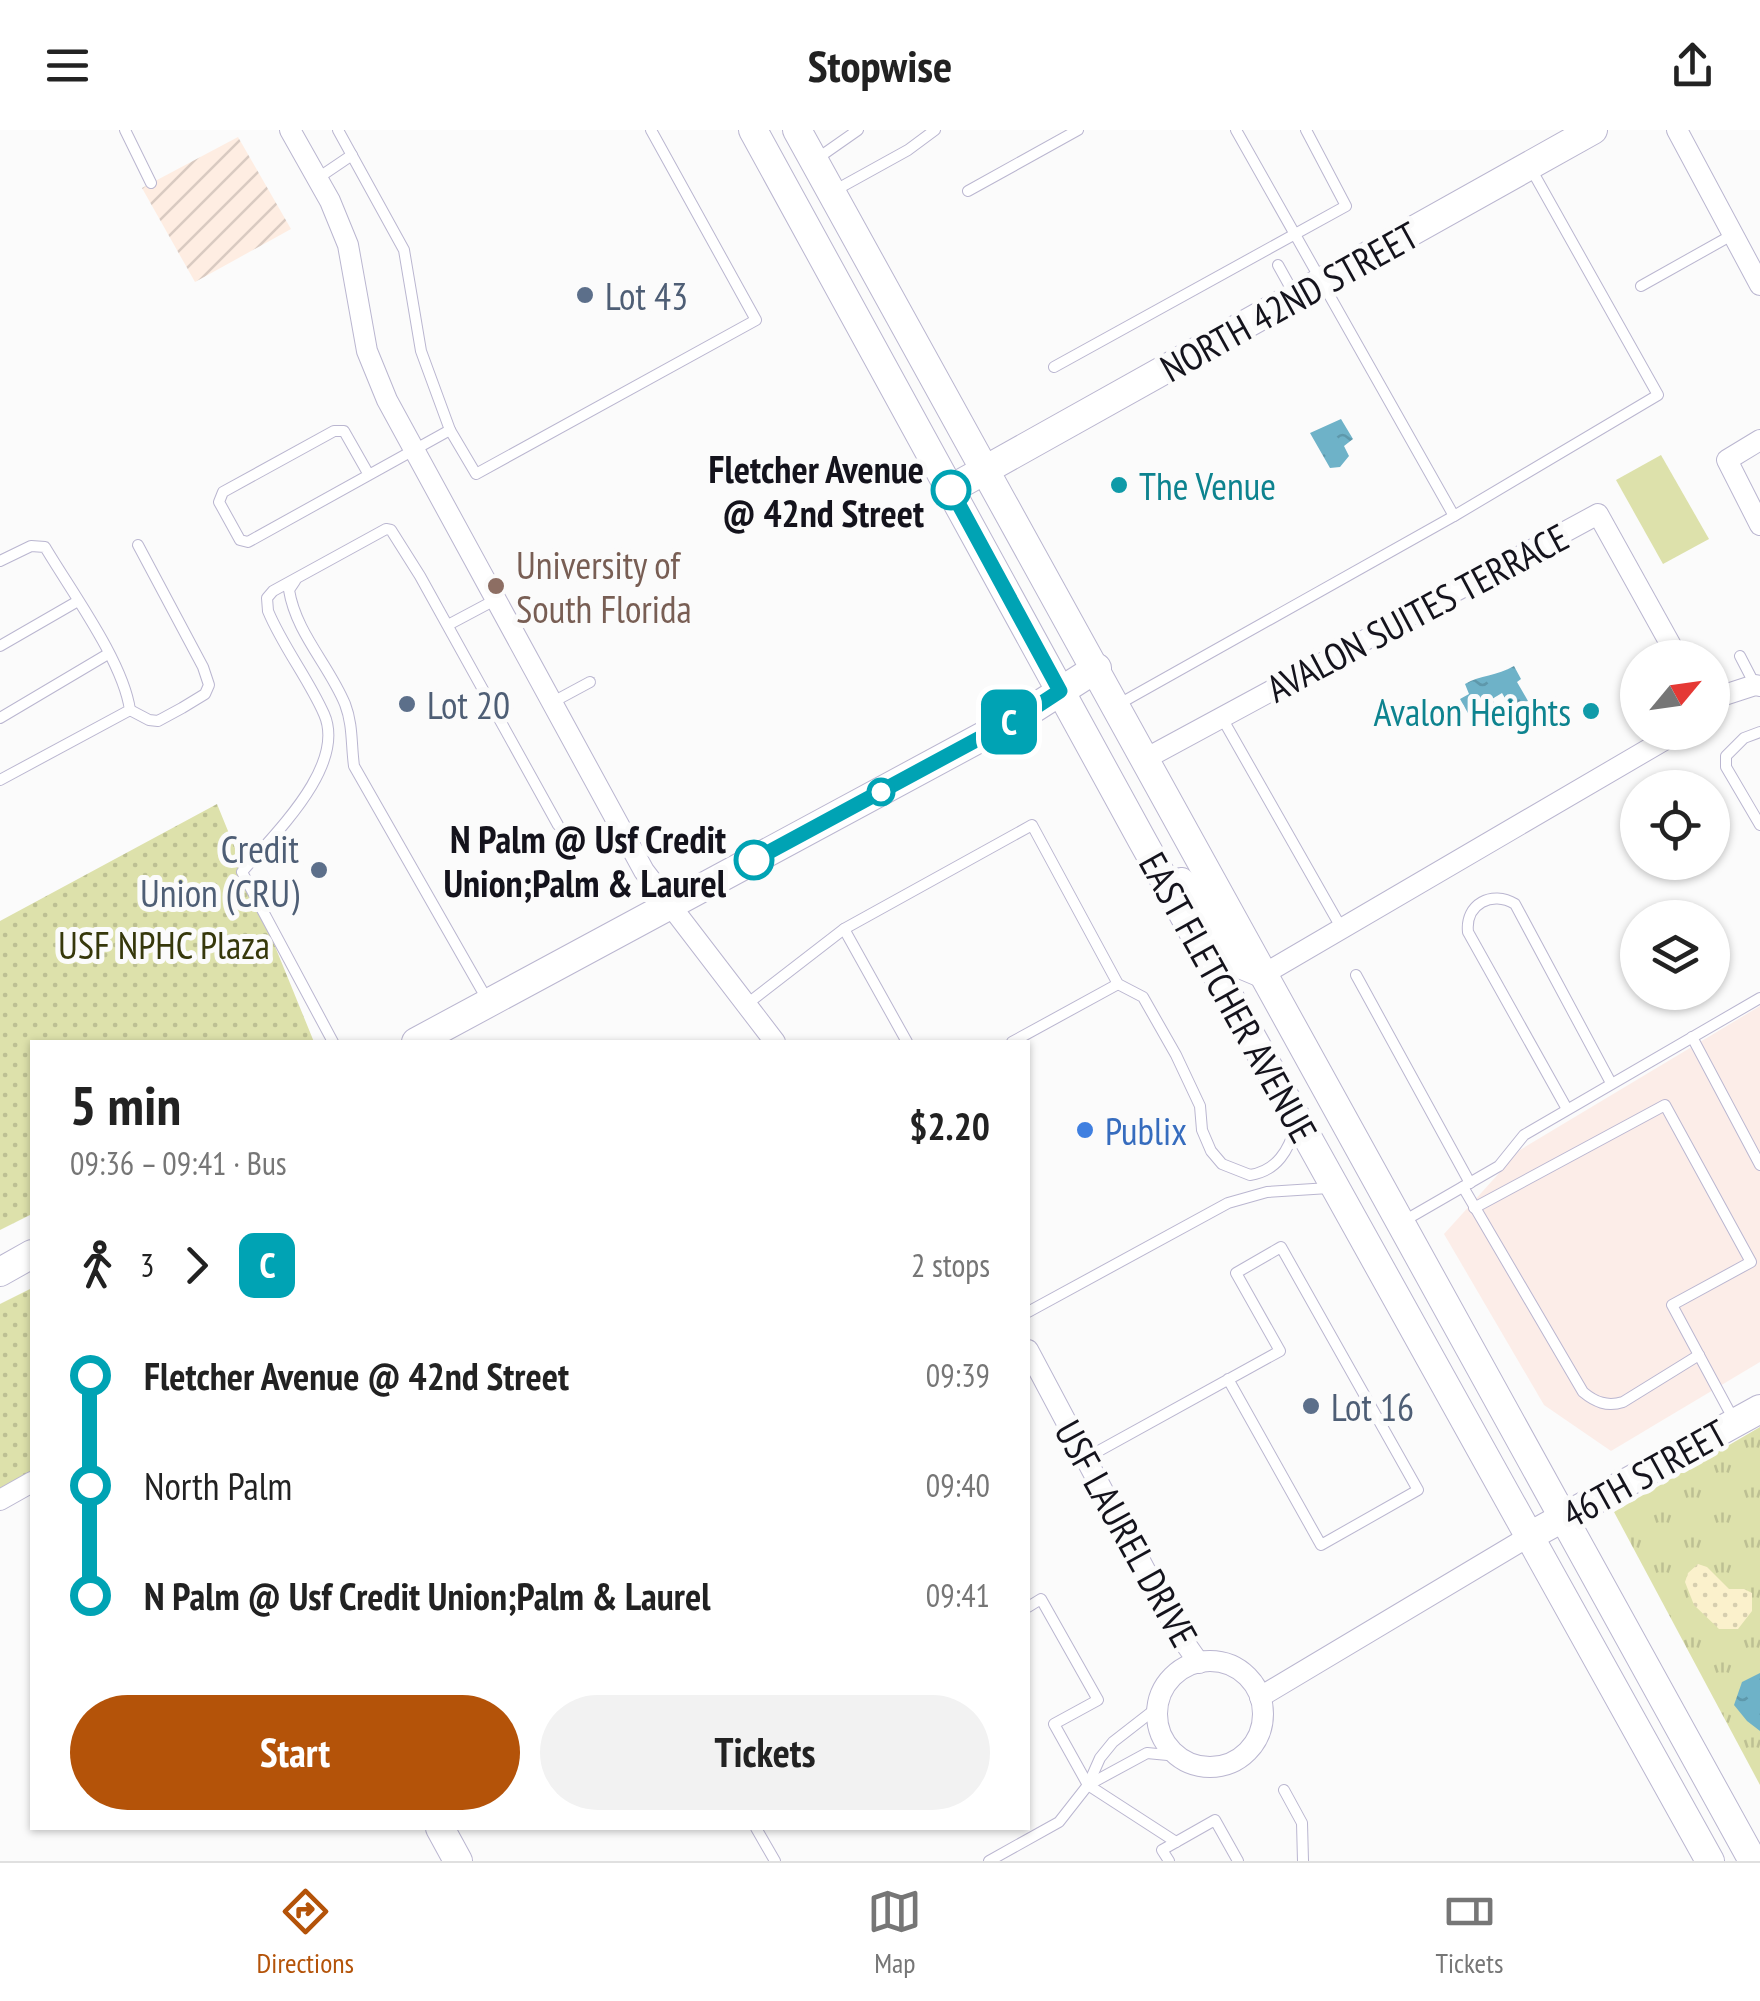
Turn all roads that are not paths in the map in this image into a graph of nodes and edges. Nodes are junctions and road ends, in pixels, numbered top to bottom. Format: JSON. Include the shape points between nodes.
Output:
{"nodes":[{"id":1,"x":125,"y":130,"type":"edge"},
{"id":2,"x":290,"y":130,"type":"edge"},
{"id":3,"x":338,"y":130,"type":"edge"},
{"id":4,"x":651,"y":130,"type":"edge"},
{"id":5,"x":753,"y":130,"type":"edge"},
{"id":6,"x":798,"y":130,"type":"edge"},
{"id":7,"x":858,"y":130,"type":"edge"},
{"id":8,"x":936,"y":130,"type":"edge"},
{"id":9,"x":1078,"y":130,"type":"edge"},
{"id":10,"x":1236,"y":130,"type":"edge"},
{"id":11,"x":1306,"y":130,"type":"edge"},
{"id":12,"x":1593,"y":130,"type":"edge"},
{"id":13,"x":1677,"y":130,"type":"edge"},
{"id":14,"x":352,"y":155,"type":"junction"},
{"id":15,"x":814,"y":161,"type":"junction"},
{"id":16,"x":1529,"y":166,"type":"junction"},
{"id":17,"x":317,"y":178,"type":"junction"},
{"id":18,"x":150,"y":183,"type":"dead end"},
{"id":19,"x":968,"y":191,"type":"dead end"},
{"id":20,"x":832,"y":192,"type":"junction"},
{"id":21,"x":1733,"y":234,"type":"junction"},
{"id":22,"x":1296,"y":236,"type":"junction"},
{"id":23,"x":1278,"y":265,"type":"dead end"},
{"id":24,"x":1322,"y":281,"type":"junction"},
{"id":25,"x":1760,"y":285,"type":"edge"},
{"id":26,"x":1641,"y":286,"type":"dead end"},
{"id":27,"x":1296,"y":298,"type":"junction"},
{"id":28,"x":1054,"y":367,"type":"dead end"},
{"id":29,"x":450,"y":430,"type":"junction"},
{"id":30,"x":1760,"y":440,"type":"edge"},
{"id":31,"x":413,"y":450,"type":"junction"},
{"id":32,"x":986,"y":471,"type":"junction"},
{"id":33,"x":369,"y":474,"type":"junction"},
{"id":34,"x":951,"y":490,"type":"junction"},
{"id":35,"x":1454,"y":516,"type":"junction"},
{"id":36,"x":1760,"y":524,"type":"edge"},
{"id":37,"x":138,"y":545,"type":"dead end"},
{"id":38,"x":0,"y":561,"type":"edge"},
{"id":39,"x":296,"y":578,"type":"junction"},
{"id":40,"x":495,"y":600,"type":"junction"},
{"id":41,"x":78,"y":601,"type":"junction"},
{"id":42,"x":547,"y":606,"type":"dead end"},
{"id":43,"x":448,"y":626,"type":"junction"},
{"id":44,"x":510,"y":626,"type":"junction"},
{"id":45,"x":1668,"y":640,"type":"edge"},
{"id":46,"x":0,"y":646,"type":"edge"},
{"id":47,"x":108,"y":654,"type":"junction"},
{"id":48,"x":1740,"y":656,"type":"dead end"},
{"id":49,"x":1097,"y":668,"type":"junction"},
{"id":50,"x":590,"y":682,"type":"dead end"},
{"id":51,"x":1758,"y":686,"type":"edge"},
{"id":52,"x":1060,"y":691,"type":"junction"},
{"id":53,"x":1730,"y":694,"type":"edge"},
{"id":54,"x":550,"y":704,"type":"junction"},
{"id":55,"x":1116,"y":706,"type":"junction"},
{"id":56,"x":130,"y":710,"type":"junction"},
{"id":57,"x":1222,"y":717,"type":"junction"},
{"id":58,"x":0,"y":718,"type":"edge"},
{"id":59,"x":1760,"y":732,"type":"edge"},
{"id":60,"x":1647,"y":750,"type":"edge"},
{"id":61,"x":1145,"y":759,"type":"junction"},
{"id":62,"x":0,"y":780,"type":"edge"},
{"id":63,"x":558,"y":826,"type":"dead end"},
{"id":64,"x":1760,"y":826,"type":"edge"},
{"id":65,"x":1142,"y":840,"type":"junction"},
{"id":66,"x":671,"y":903,"type":"junction"},
{"id":67,"x":1342,"y":928,"type":"junction"},
{"id":68,"x":844,"y":929,"type":"junction"},
{"id":69,"x":1264,"y":974,"type":"junction"},
{"id":70,"x":1356,"y":975,"type":"dead end"},
{"id":71,"x":1118,"y":984,"type":"junction"},
{"id":72,"x":1760,"y":998,"type":"edge"},
{"id":73,"x":489,"y":1002,"type":"junction"},
{"id":74,"x":746,"y":1005,"type":"junction"},
{"id":75,"x":1692,"y":1038,"type":"junction"},
{"id":76,"x":332,"y":1040,"type":"edge"},
{"id":77,"x":420,"y":1040,"type":"edge"},
{"id":78,"x":773,"y":1040,"type":"edge"},
{"id":79,"x":906,"y":1040,"type":"edge"},
{"id":80,"x":1016,"y":1040,"type":"edge"},
{"id":81,"x":1611,"y":1084,"type":"junction"},
{"id":82,"x":1567,"y":1109,"type":"junction"},
{"id":83,"x":1297,"y":1120,"type":"junction"},
{"id":84,"x":1760,"y":1165,"type":"edge"},
{"id":85,"x":1466,"y":1185,"type":"junction"},
{"id":86,"x":1335,"y":1188,"type":"junction"},
{"id":87,"x":1474,"y":1208,"type":"junction"},
{"id":88,"x":1400,"y":1222,"type":"junction"},
{"id":89,"x":30,"y":1255,"type":"edge"},
{"id":90,"x":0,"y":1272,"type":"edge"},
{"id":91,"x":1030,"y":1311,"type":"edge"},
{"id":92,"x":1030,"y":1354,"type":"edge"},
{"id":93,"x":1699,"y":1355,"type":"junction"},
{"id":94,"x":1228,"y":1380,"type":"junction"},
{"id":95,"x":1748,"y":1416,"type":"edge"},
{"id":96,"x":1086,"y":1458,"type":"junction"},
{"id":97,"x":30,"y":1483,"type":"edge"},
{"id":98,"x":0,"y":1500,"type":"edge"},
{"id":99,"x":1565,"y":1517,"type":"junction"},
{"id":100,"x":1528,"y":1537,"type":"junction"},
{"id":101,"x":1030,"y":1605,"type":"edge"},
{"id":102,"x":1199,"y":1662,"type":"junction"},
{"id":103,"x":1260,"y":1697,"type":"junction"},
{"id":104,"x":1158,"y":1707,"type":"junction"},
{"id":105,"x":1178,"y":1756,"type":"junction"},
{"id":106,"x":1088,"y":1785,"type":"junction"},
{"id":107,"x":1284,"y":1790,"type":"dead end"},
{"id":108,"x":440,"y":1830,"type":"edge"},
{"id":109,"x":757,"y":1830,"type":"edge"},
{"id":110,"x":1176,"y":1842,"type":"junction"},
{"id":111,"x":456,"y":1858,"type":"edge"},
{"id":112,"x":775,"y":1861,"type":"edge"},
{"id":113,"x":990,"y":1861,"type":"edge"},
{"id":114,"x":1168,"y":1861,"type":"edge"},
{"id":115,"x":1238,"y":1861,"type":"edge"},
{"id":116,"x":1303,"y":1861,"type":"edge"},
{"id":117,"x":1710,"y":1861,"type":"edge"},
{"id":118,"x":1752,"y":1861,"type":"edge"}],
"edges":[{"from":1,"to":18,"type":"lane"},
{"from":2,"to":17,"type":"street"},
{"from":3,"to":14,"type":"lane"},
{"from":4,"to":29,"type":"lane","via":[[756,320],[476,474]]},
{"from":5,"to":34,"type":"main road","name":"EAST FLETCHER AVENUE"},
{"from":6,"to":15,"type":"main road","name":"EAST FLETCHER AVENUE"},
{"from":7,"to":15,"type":"lane"},
{"from":8,"to":20,"type":"lane"},
{"from":9,"to":19,"type":"lane"},
{"from":10,"to":22,"type":"lane"},
{"from":11,"to":22,"type":"lane","via":[[1346,206]]},
{"from":12,"to":16,"type":"main road","name":"NORTH 42ND STREET"},
{"from":13,"to":21,"type":"street"},
{"from":14,"to":17,"type":"lane"},
{"from":14,"to":29,"type":"lane","via":[[404,250],[420,352]]},
{"from":15,"to":20,"type":"main road","name":"EAST FLETCHER AVENUE"},
{"from":16,"to":24,"type":"main road","name":"NORTH 42ND STREET"},
{"from":16,"to":35,"type":"lane","via":[[1658,395]]},
{"from":17,"to":31,"type":"street","via":[[348,245],[376,376]]},
{"from":20,"to":32,"type":"main road","name":"EAST FLETCHER AVENUE"},
{"from":21,"to":25,"type":"street"},
{"from":21,"to":26,"type":"lane"},
{"from":22,"to":24,"type":"lane"},
{"from":22,"to":28,"type":"lane"},
{"from":23,"to":27,"type":"lane"},
{"from":24,"to":27,"type":"main road","name":"NORTH 42ND STREET"},
{"from":24,"to":35,"type":"lane"},
{"from":27,"to":32,"type":"main road","name":"NORTH 42ND STREET"},
{"from":29,"to":31,"type":"lane"},
{"from":30,"to":36,"type":"street","via":[[1727,460]]},
{"from":31,"to":33,"type":"lane"},
{"from":31,"to":40,"type":"street"},
{"from":32,"to":34,"type":"main road","name":"NORTH 42ND STREET"},
{"from":32,"to":49,"type":"main road","name":"EAST FLETCHER AVENUE"},
{"from":33,"to":33,"type":"lane","via":[[344,431],[334,431],[222,492],[219,502],[240,540],[248,542]]},
{"from":34,"to":52,"type":"main road","name":"EAST FLETCHER AVENUE"},
{"from":35,"to":55,"type":"lane"},
{"from":37,"to":56,"type":"lane","via":[[208,685],[205,694],[158,721]]},
{"from":38,"to":41,"type":"lane","via":[[31,546],[45,547]]},
{"from":39,"to":43,"type":"lane","via":[[386,529],[396,535]]},
{"from":39,"to":73,"type":"lane","via":[[290,590],[301,628],[336,688],[353,733],[354,766]]},
{"from":39,"to":76,"type":"lane","via":[[273,591],[268,610],[326,719],[330,744],[319,778],[242,872]]},
{"from":40,"to":43,"type":"lane"},
{"from":40,"to":44,"type":"street"},
{"from":41,"to":46,"type":"lane"},
{"from":41,"to":47,"type":"lane"},
{"from":42,"to":44,"type":"lane"},
{"from":43,"to":63,"type":"lane"},
{"from":44,"to":54,"type":"street"},
{"from":45,"to":57,"type":"street","name":"AVALON SUITES TERRACE","via":[[1598,514]]},
{"from":47,"to":56,"type":"lane"},
{"from":47,"to":58,"type":"lane"},
{"from":48,"to":51,"type":"lane"},
{"from":49,"to":52,"type":"main road"},
{"from":49,"to":55,"type":"main road","name":"EAST FLETCHER AVENUE"},
{"from":50,"to":54,"type":"lane"},
{"from":51,"to":53,"type":"street"},
{"from":52,"to":65,"type":"main road","name":"EAST FLETCHER AVENUE"},
{"from":52,"to":66,"type":"main road"},
{"from":54,"to":66,"type":"street","via":[[644,871]]},
{"from":55,"to":61,"type":"main road","name":"EAST FLETCHER AVENUE"},
{"from":56,"to":62,"type":"lane"},
{"from":57,"to":61,"type":"street","name":"AVALON SUITES TERRACE"},
{"from":57,"to":67,"type":"lane"},
{"from":59,"to":64,"type":"lane","via":[[1734,745],[1726,766]]},
{"from":60,"to":67,"type":"street"},
{"from":61,"to":69,"type":"main road","name":"EAST FLETCHER AVENUE"},
{"from":65,"to":69,"type":"main road","via":[[1209,918],[1233,961]]},
{"from":65,"to":83,"type":"main road","name":"EAST FLETCHER AVENUE"},
{"from":66,"to":73,"type":"main road"},
{"from":66,"to":74,"type":"street"},
{"from":67,"to":69,"type":"street"},
{"from":68,"to":71,"type":"lane","via":[[1032,825]]},
{"from":68,"to":74,"type":"lane"},
{"from":68,"to":79,"type":"lane"},
{"from":69,"to":88,"type":"main road","name":"EAST FLETCHER AVENUE"},
{"from":70,"to":85,"type":"lane"},
{"from":71,"to":80,"type":"lane"},
{"from":71,"to":83,"type":"lane","via":[[1144,997],[1196,1096],[1210,1151],[1222,1164],[1250,1175],[1275,1165]]},
{"from":72,"to":75,"type":"lane"},
{"from":73,"to":77,"type":"main road"},
{"from":74,"to":78,"type":"street"},
{"from":75,"to":81,"type":"lane"},
{"from":75,"to":84,"type":"lane"},
{"from":81,"to":82,"type":"lane"},
{"from":81,"to":82,"type":"lane","via":[[1516,904],[1490,898],[1476,906],[1468,932]]},
{"from":82,"to":85,"type":"lane","via":[[1524,1135],[1499,1166]]},
{"from":83,"to":86,"type":"main road","name":"EAST FLETCHER AVENUE"},
{"from":85,"to":87,"type":"lane"},
{"from":85,"to":88,"type":"lane"},
{"from":86,"to":91,"type":"lane","via":[[1228,1203]]},
{"from":86,"to":100,"type":"main road","name":"EAST FLETCHER AVENUE"},
{"from":87,"to":93,"type":"lane","via":[[1590,1398],[1623,1402]]},
{"from":87,"to":93,"type":"lane","via":[[1665,1105],[1750,1262],[1672,1304]]},
{"from":88,"to":99,"type":"main road","name":"EAST FLETCHER AVENUE"},
{"from":89,"to":90,"type":"main road"},
{"from":92,"to":96,"type":"street","name":"USF LAUREL DRIVE"},
{"from":93,"to":95,"type":"lane"},
{"from":94,"to":94,"type":"lane","via":[[1321,1545],[1418,1490],[1281,1248],[1236,1273],[1280,1351]]},
{"from":94,"to":96,"type":"lane"},
{"from":95,"to":99,"type":"main road","name":"46TH STREET"},
{"from":96,"to":102,"type":"street","name":"USF LAUREL DRIVE"},
{"from":97,"to":98,"type":"street"},
{"from":99,"to":100,"type":"main road","name":"46TH STREET"},
{"from":99,"to":118,"type":"main road","name":"EAST FLETCHER AVENUE"},
{"from":100,"to":103,"type":"street"},
{"from":100,"to":117,"type":"main road","name":"EAST FLETCHER AVENUE"},
{"from":101,"to":106,"type":"lane","via":[[1041,1599],[1098,1700],[1054,1724]]},
{"from":102,"to":103,"type":"street","name":"USF LAUREL DRIVE","via":[[1238,1669]]},
{"from":102,"to":104,"type":"street","name":"USF LAUREL DRIVE","via":[[1171,1678]]},
{"from":103,"to":105,"type":"street","via":[[1261,1730],[1242,1758],[1210,1768]]},
{"from":104,"to":105,"type":"street","name":"USF LAUREL DRIVE","via":[[1159,1729]]},
{"from":104,"to":106,"type":"lane","via":[[1113,1742]]},
{"from":105,"to":106,"type":"lane","via":[[1139,1755]]},
{"from":106,"to":110,"type":"lane"},
{"from":106,"to":113,"type":"lane","via":[[1058,1822]]},
{"from":107,"to":116,"type":"lane","via":[[1302,1824]]},
{"from":108,"to":111,"type":"main road"},
{"from":109,"to":112,"type":"lane"},
{"from":110,"to":114,"type":"lane","via":[[1162,1850]]},
{"from":110,"to":115,"type":"lane","via":[[1215,1820]]}]}
